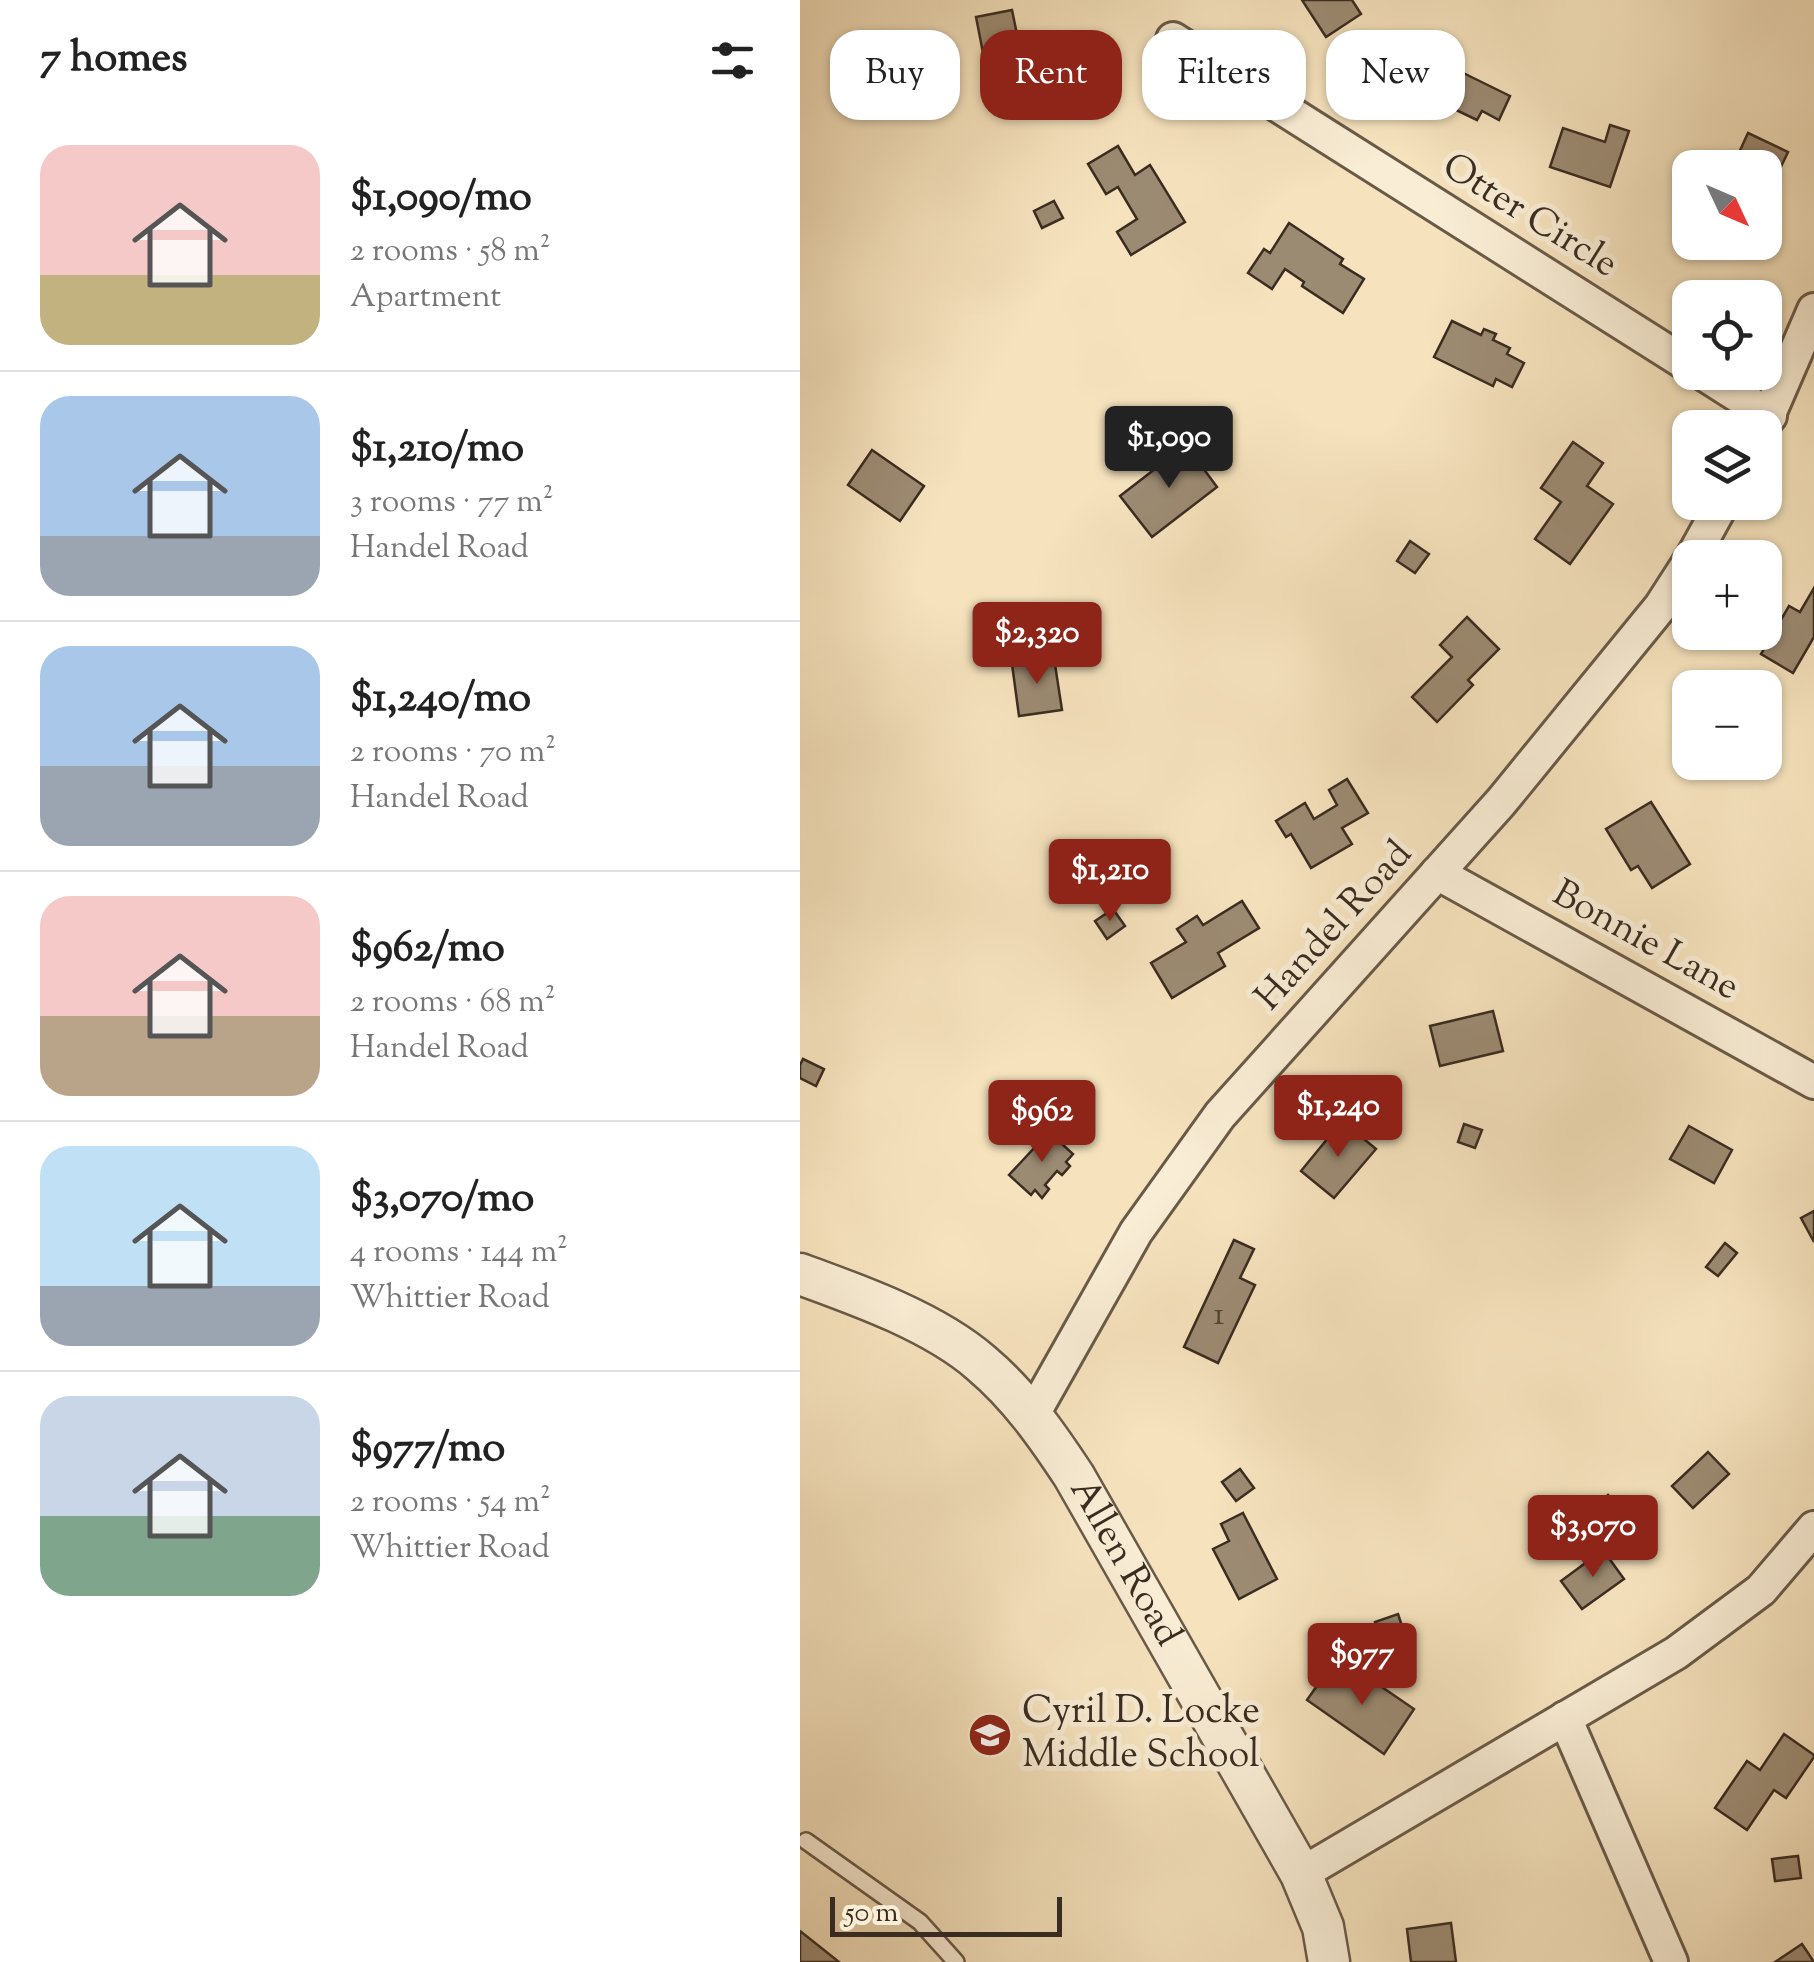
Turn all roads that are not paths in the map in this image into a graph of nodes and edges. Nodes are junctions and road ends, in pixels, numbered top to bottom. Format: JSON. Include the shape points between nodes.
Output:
{"nodes":[{"id":1,"x":1301,"y":120,"type":"edge"},
{"id":2,"x":1814,"y":310,"type":"edge"},
{"id":3,"x":1672,"y":355,"type":"edge"},
{"id":4,"x":1724,"y":390,"type":"edge"},
{"id":5,"x":1750,"y":410,"type":"edge"},
{"id":6,"x":1771,"y":410,"type":"edge"},
{"id":7,"x":1672,"y":589,"type":"edge"},
{"id":8,"x":1437,"y":873,"type":"junction"},
{"id":9,"x":1814,"y":1082,"type":"edge"},
{"id":10,"x":800,"y":1274,"type":"edge"},
{"id":11,"x":1032,"y":1416,"type":"junction"},
{"id":12,"x":1814,"y":1528,"type":"edge"},
{"id":13,"x":1565,"y":1718,"type":"junction"},
{"id":14,"x":806,"y":1841,"type":"dead end"},
{"id":15,"x":1301,"y":1874,"type":"junction"},
{"id":16,"x":956,"y":1962,"type":"edge"},
{"id":17,"x":1329,"y":1962,"type":"edge"},
{"id":18,"x":1671,"y":1962,"type":"edge"}],
"edges":[{"from":1,"to":3,"type":"street","name":"Otter Circle"},
{"from":2,"to":6,"type":"street"},
{"from":4,"to":5,"type":"street"},
{"from":7,"to":8,"type":"street","name":"Handel Road"},
{"from":8,"to":9,"type":"street","name":"Bonnie Lane"},
{"from":8,"to":11,"type":"street","name":"Handel Road","via":[[1220,1115],[1136,1232]]},
{"from":10,"to":11,"type":"street","name":"Allen Road","via":[[929,1328],[980,1362]]},
{"from":11,"to":15,"type":"street","name":"Allen Road","via":[[1074,1476]]},
{"from":12,"to":13,"type":"street","via":[[1761,1590],[1676,1653]]},
{"from":13,"to":15,"type":"street"},
{"from":13,"to":18,"type":"street"},
{"from":14,"to":16,"type":"lane","via":[[920,1922]]},
{"from":15,"to":17,"type":"street","name":"Allen Road"}]}
